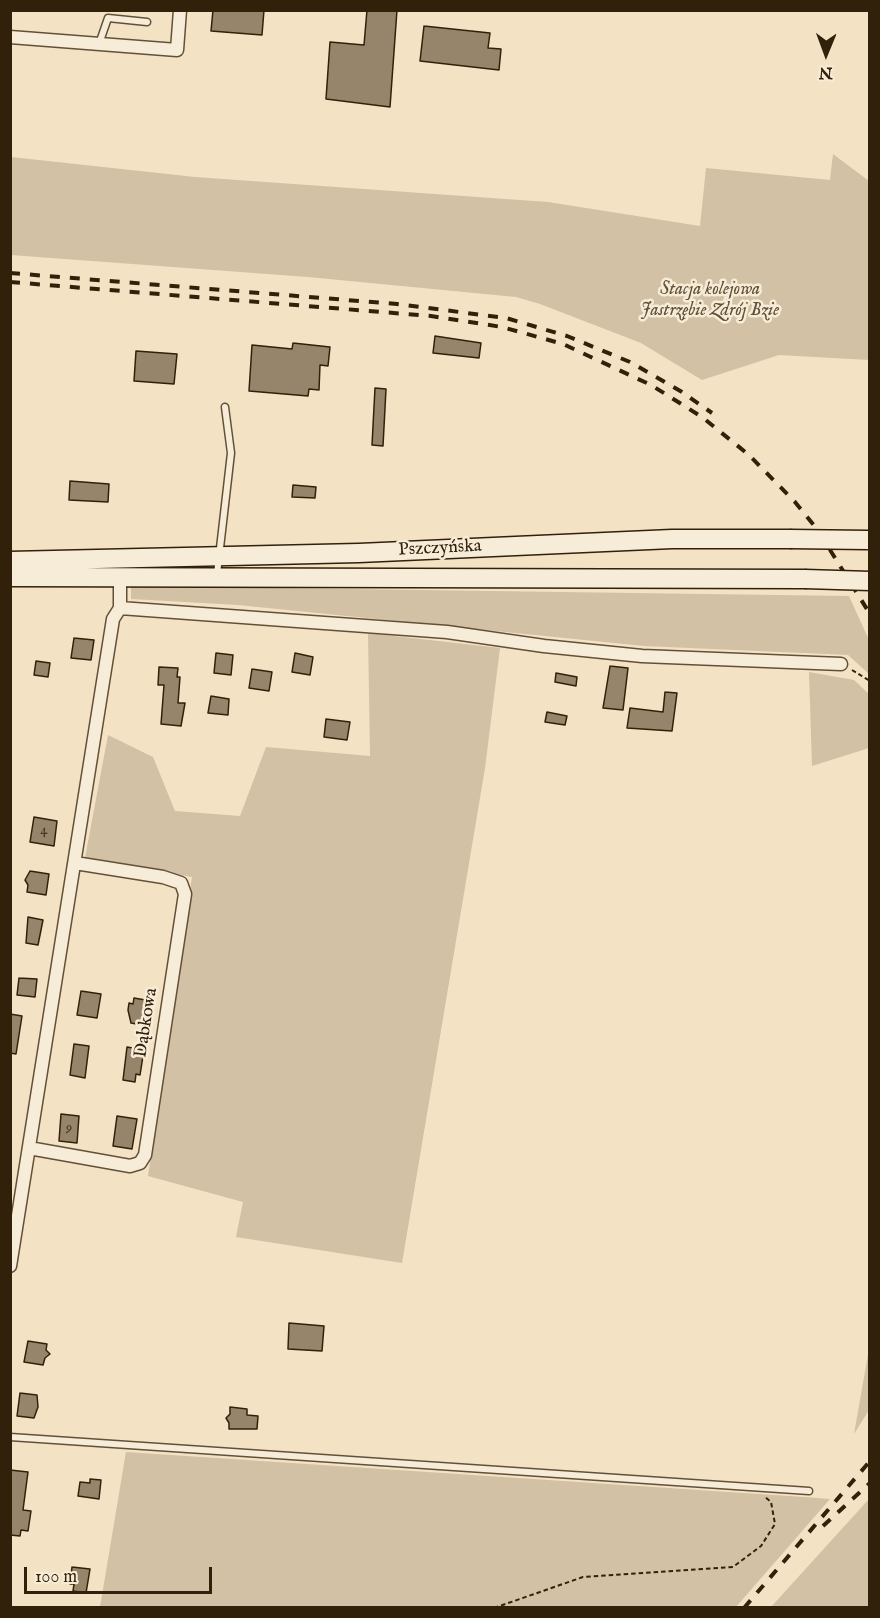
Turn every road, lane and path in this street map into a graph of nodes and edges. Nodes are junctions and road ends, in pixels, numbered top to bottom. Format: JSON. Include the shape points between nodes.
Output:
{"nodes":[{"id":1,"x":180,"y":10,"type":"edge"},
{"id":2,"x":108,"y":14,"type":"edge"},
{"id":3,"x":147,"y":22,"type":"dead end"},
{"id":4,"x":10,"y":37,"type":"edge"},
{"id":5,"x":99,"y":44,"type":"junction"},
{"id":6,"x":225,"y":407,"type":"dead end"},
{"id":7,"x":869,"y":540,"type":"edge"},
{"id":8,"x":219,"y":556,"type":"junction"},
{"id":9,"x":10,"y":561,"type":"edge"},
{"id":10,"x":10,"y":578,"type":"edge"},
{"id":11,"x":120,"y":578,"type":"junction"},
{"id":12,"x":216,"y":578,"type":"junction"},
{"id":13,"x":870,"y":580,"type":"edge"},
{"id":14,"x":120,"y":608,"type":"junction"},
{"id":15,"x":841,"y":664,"type":"joint"},
{"id":16,"x":870,"y":681,"type":"edge"},
{"id":17,"x":75,"y":863,"type":"junction"},
{"id":18,"x":29,"y":1148,"type":"junction"},
{"id":19,"x":10,"y":1266,"type":"edge"},
{"id":20,"x":10,"y":1437,"type":"edge"},
{"id":21,"x":754,"y":1488,"type":"junction"},
{"id":22,"x":809,"y":1491,"type":"dead end"},
{"id":23,"x":494,"y":1608,"type":"edge"}],
"edges":[{"from":1,"to":5,"type":"street","via":[[177,50]]},
{"from":2,"to":3,"type":"lane"},
{"from":2,"to":5,"type":"lane"},
{"from":4,"to":5,"type":"street"},
{"from":6,"to":8,"type":"lane","via":[[231,453]]},
{"from":7,"to":8,"type":"main road","name":"Pszczyńska","bridge":true,"via":[[672,539]]},
{"from":8,"to":9,"type":"main road","name":"Pszczyńska"},
{"from":8,"to":12,"type":"lane"},
{"from":10,"to":11,"type":"main road","name":"Pszczyńska"},
{"from":11,"to":12,"type":"main road","name":"Pszczyńska"},
{"from":11,"to":14,"type":"street"},
{"from":12,"to":13,"type":"main road","name":"Pszczyńska","bridge":true},
{"from":14,"to":15,"type":"street","via":[[447,632],[642,656]]},
{"from":14,"to":17,"type":"street","via":[[113,619]]},
{"from":15,"to":16,"type":"path"},
{"from":17,"to":18,"type":"street"},
{"from":17,"to":18,"type":"street","name":"Dąbkowa","via":[[163,877],[181,883],[185,894],[146,1155],[140,1163],[130,1166]]},
{"from":18,"to":19,"type":"street"},
{"from":20,"to":21,"type":"lane"},
{"from":21,"to":22,"type":"lane"},
{"from":21,"to":23,"type":"path","via":[[771,1502],[775,1524],[761,1546],[733,1567],[583,1577]]}]}
